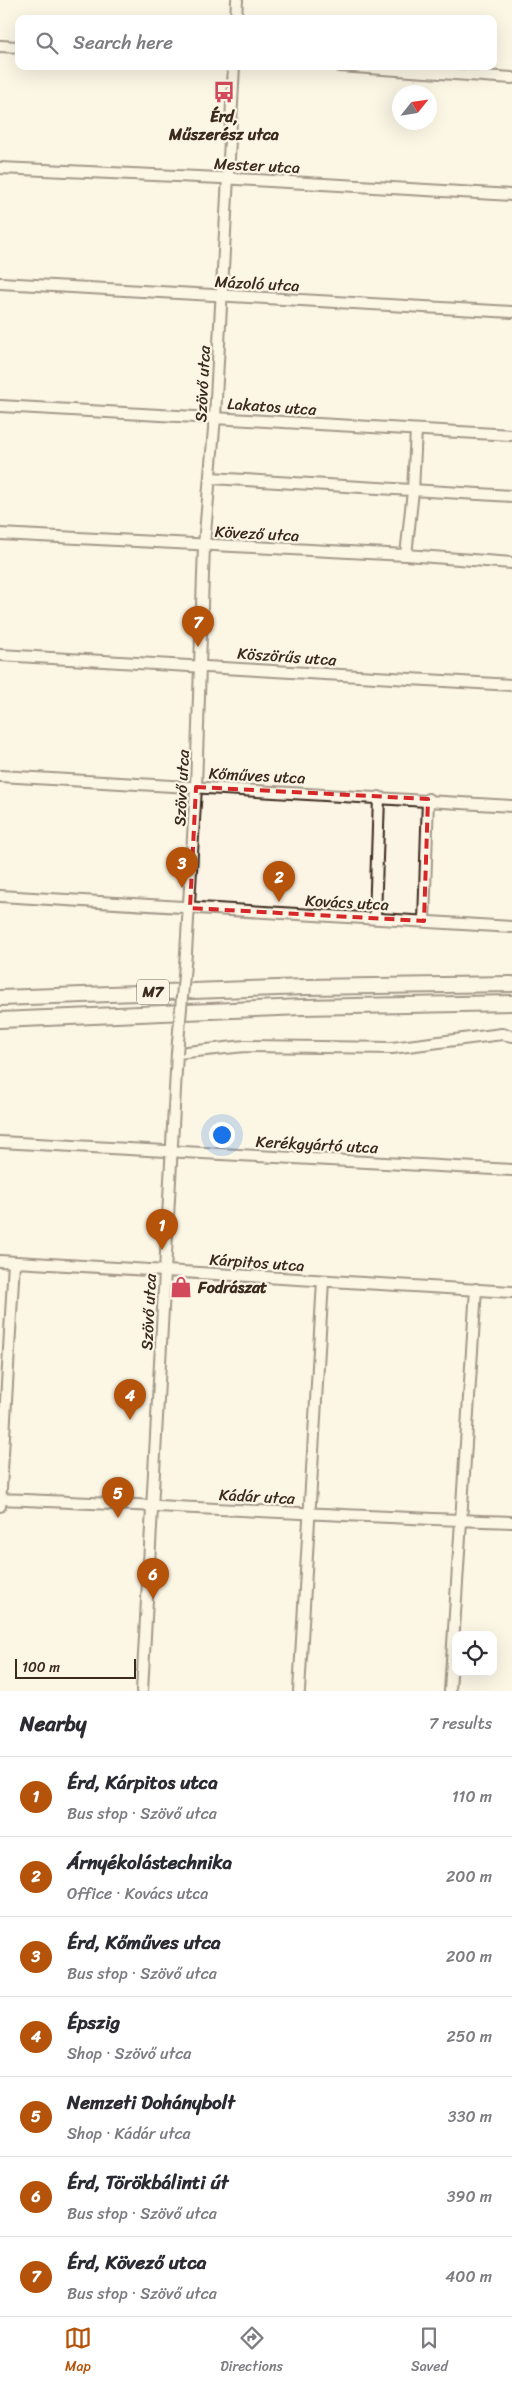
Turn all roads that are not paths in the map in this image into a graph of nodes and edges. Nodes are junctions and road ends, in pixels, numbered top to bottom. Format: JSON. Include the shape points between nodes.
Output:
{"nodes":[{"id":1,"x":237,"y":0,"type":"edge"},
{"id":2,"x":236,"y":15,"type":"edge"},
{"id":3,"x":0,"y":46,"type":"edge"},
{"id":4,"x":15,"y":47,"type":"edge"},
{"id":5,"x":234,"y":70,"type":"edge"},
{"id":6,"x":397,"y":70,"type":"edge"},
{"id":7,"x":512,"y":78,"type":"edge"},
{"id":8,"x":0,"y":168,"type":"edge"},
{"id":9,"x":227,"y":178,"type":"junction"},
{"id":10,"x":512,"y":195,"type":"edge"},
{"id":11,"x":0,"y":283,"type":"edge"},
{"id":12,"x":221,"y":296,"type":"junction"},
{"id":13,"x":512,"y":312,"type":"edge"},
{"id":14,"x":0,"y":406,"type":"edge"},
{"id":15,"x":215,"y":417,"type":"junction"},
{"id":16,"x":416,"y":430,"type":"junction"},
{"id":17,"x":512,"y":434,"type":"edge"},
{"id":18,"x":211,"y":478,"type":"junction"},
{"id":19,"x":413,"y":491,"type":"junction"},
{"id":20,"x":512,"y":496,"type":"edge"},
{"id":21,"x":0,"y":534,"type":"edge"},
{"id":22,"x":204,"y":545,"type":"junction"},
{"id":23,"x":406,"y":555,"type":"junction"},
{"id":24,"x":512,"y":563,"type":"edge"},
{"id":25,"x":0,"y":655,"type":"edge"},
{"id":26,"x":202,"y":665,"type":"junction"},
{"id":27,"x":512,"y":685,"type":"edge"},
{"id":28,"x":0,"y":776,"type":"edge"},
{"id":29,"x":196,"y":787,"type":"junction"},
{"id":30,"x":379,"y":797,"type":"junction"},
{"id":31,"x":428,"y":799,"type":"junction"},
{"id":32,"x":512,"y":806,"type":"edge"},
{"id":33,"x":0,"y":896,"type":"edge"},
{"id":34,"x":190,"y":908,"type":"junction"},
{"id":35,"x":375,"y":918,"type":"junction"},
{"id":36,"x":424,"y":920,"type":"junction"},
{"id":37,"x":512,"y":927,"type":"edge"},
{"id":38,"x":512,"y":984,"type":"edge"},
{"id":39,"x":0,"y":998,"type":"edge"},
{"id":40,"x":512,"y":1003,"type":"edge"},
{"id":41,"x":0,"y":1020,"type":"edge"},
{"id":42,"x":512,"y":1036,"type":"edge"},
{"id":43,"x":178,"y":1052,"type":"junction"},
{"id":44,"x":0,"y":1142,"type":"edge"},
{"id":45,"x":172,"y":1151,"type":"junction"},
{"id":46,"x":512,"y":1170,"type":"edge"},
{"id":47,"x":0,"y":1261,"type":"edge"},
{"id":48,"x":14,"y":1262,"type":"junction"},
{"id":49,"x":165,"y":1271,"type":"junction"},
{"id":50,"x":323,"y":1281,"type":"junction"},
{"id":51,"x":476,"y":1289,"type":"junction"},
{"id":52,"x":512,"y":1292,"type":"edge"},
{"id":53,"x":0,"y":1500,"type":"edge"},
{"id":54,"x":153,"y":1505,"type":"junction"},
{"id":55,"x":0,"y":1506,"type":"edge"},
{"id":56,"x":309,"y":1514,"type":"junction"},
{"id":57,"x":460,"y":1520,"type":"junction"},
{"id":58,"x":512,"y":1522,"type":"edge"},
{"id":59,"x":142,"y":1691,"type":"edge"},
{"id":60,"x":300,"y":1691,"type":"edge"},
{"id":61,"x":450,"y":1691,"type":"edge"}],
"edges":[{"from":1,"to":2,"type":"street"},
{"from":3,"to":4,"type":"street"},
{"from":5,"to":9,"type":"street","name":"Szövő utca"},
{"from":6,"to":7,"type":"street"},
{"from":8,"to":9,"type":"street","name":"Mester utca"},
{"from":9,"to":10,"type":"street","name":"Mester utca"},
{"from":9,"to":12,"type":"street","name":"Szövő utca"},
{"from":11,"to":12,"type":"street","name":"Mázoló utca"},
{"from":12,"to":13,"type":"street","name":"Mázoló utca"},
{"from":12,"to":15,"type":"street","name":"Szövő utca"},
{"from":14,"to":15,"type":"street","name":"Lakatos utca"},
{"from":15,"to":16,"type":"street","name":"Lakatos utca"},
{"from":15,"to":18,"type":"street","name":"Szövő utca"},
{"from":16,"to":17,"type":"street","name":"Lakatos utca"},
{"from":16,"to":19,"type":"street"},
{"from":18,"to":19,"type":"street"},
{"from":18,"to":22,"type":"street","name":"Szövő utca"},
{"from":19,"to":20,"type":"street"},
{"from":19,"to":23,"type":"street"},
{"from":21,"to":22,"type":"street","name":"Kövező utca"},
{"from":22,"to":23,"type":"street","name":"Kövező utca"},
{"from":22,"to":26,"type":"street","name":"Szövő utca"},
{"from":23,"to":24,"type":"street","name":"Kövező utca"},
{"from":25,"to":26,"type":"street","name":"Köszörűs utca"},
{"from":26,"to":27,"type":"street","name":"Köszörűs utca"},
{"from":26,"to":29,"type":"street","name":"Szövő utca"},
{"from":28,"to":29,"type":"street","name":"Kőműves utca"},
{"from":29,"to":30,"type":"street","name":"Kőműves utca"},
{"from":29,"to":34,"type":"street","name":"Szövő utca"},
{"from":30,"to":31,"type":"street","name":"Kőműves utca"},
{"from":30,"to":35,"type":"street"},
{"from":31,"to":32,"type":"street","name":"Kőműves utca"},
{"from":31,"to":36,"type":"street"},
{"from":33,"to":34,"type":"street","name":"Kovács utca"},
{"from":34,"to":35,"type":"street","name":"Kovács utca"},
{"from":34,"to":43,"type":"street","name":"Szövő utca","bridge":true},
{"from":35,"to":36,"type":"street","name":"Kovács utca"},
{"from":36,"to":37,"type":"street","name":"Kovács utca"},
{"from":38,"to":39,"type":"highway","number":"M7","via":[[306,987]]},
{"from":40,"to":41,"type":"highway","number":"M7","via":[[302,1007]]},
{"from":42,"to":43,"type":"street","via":[[502,1034],[392,1048],[245,1046]]},
{"from":43,"to":45,"type":"street","name":"Szövő utca"},
{"from":44,"to":45,"type":"street","name":"Kerékgyártó utca"},
{"from":45,"to":46,"type":"street","name":"Kerékgyártó utca"},
{"from":45,"to":49,"type":"street","name":"Szövő utca"},
{"from":47,"to":48,"type":"street","name":"Kárpitos utca"},
{"from":48,"to":49,"type":"street","name":"Kárpitos utca"},
{"from":48,"to":53,"type":"street"},
{"from":49,"to":50,"type":"street","name":"Kárpitos utca"},
{"from":49,"to":54,"type":"street","name":"Szövő utca"},
{"from":50,"to":51,"type":"street","name":"Kárpitos utca"},
{"from":50,"to":56,"type":"street"},
{"from":51,"to":52,"type":"street","name":"Kárpitos utca"},
{"from":51,"to":57,"type":"street"},
{"from":53,"to":54,"type":"street","name":"Kádár utca"},
{"from":53,"to":55,"type":"street"},
{"from":54,"to":56,"type":"street","name":"Kádár utca"},
{"from":54,"to":59,"type":"street","name":"Szövő utca"},
{"from":56,"to":57,"type":"street","name":"Kádár utca"},
{"from":56,"to":60,"type":"street"},
{"from":57,"to":58,"type":"street","name":"Kádár utca"},
{"from":57,"to":61,"type":"street"}]}
